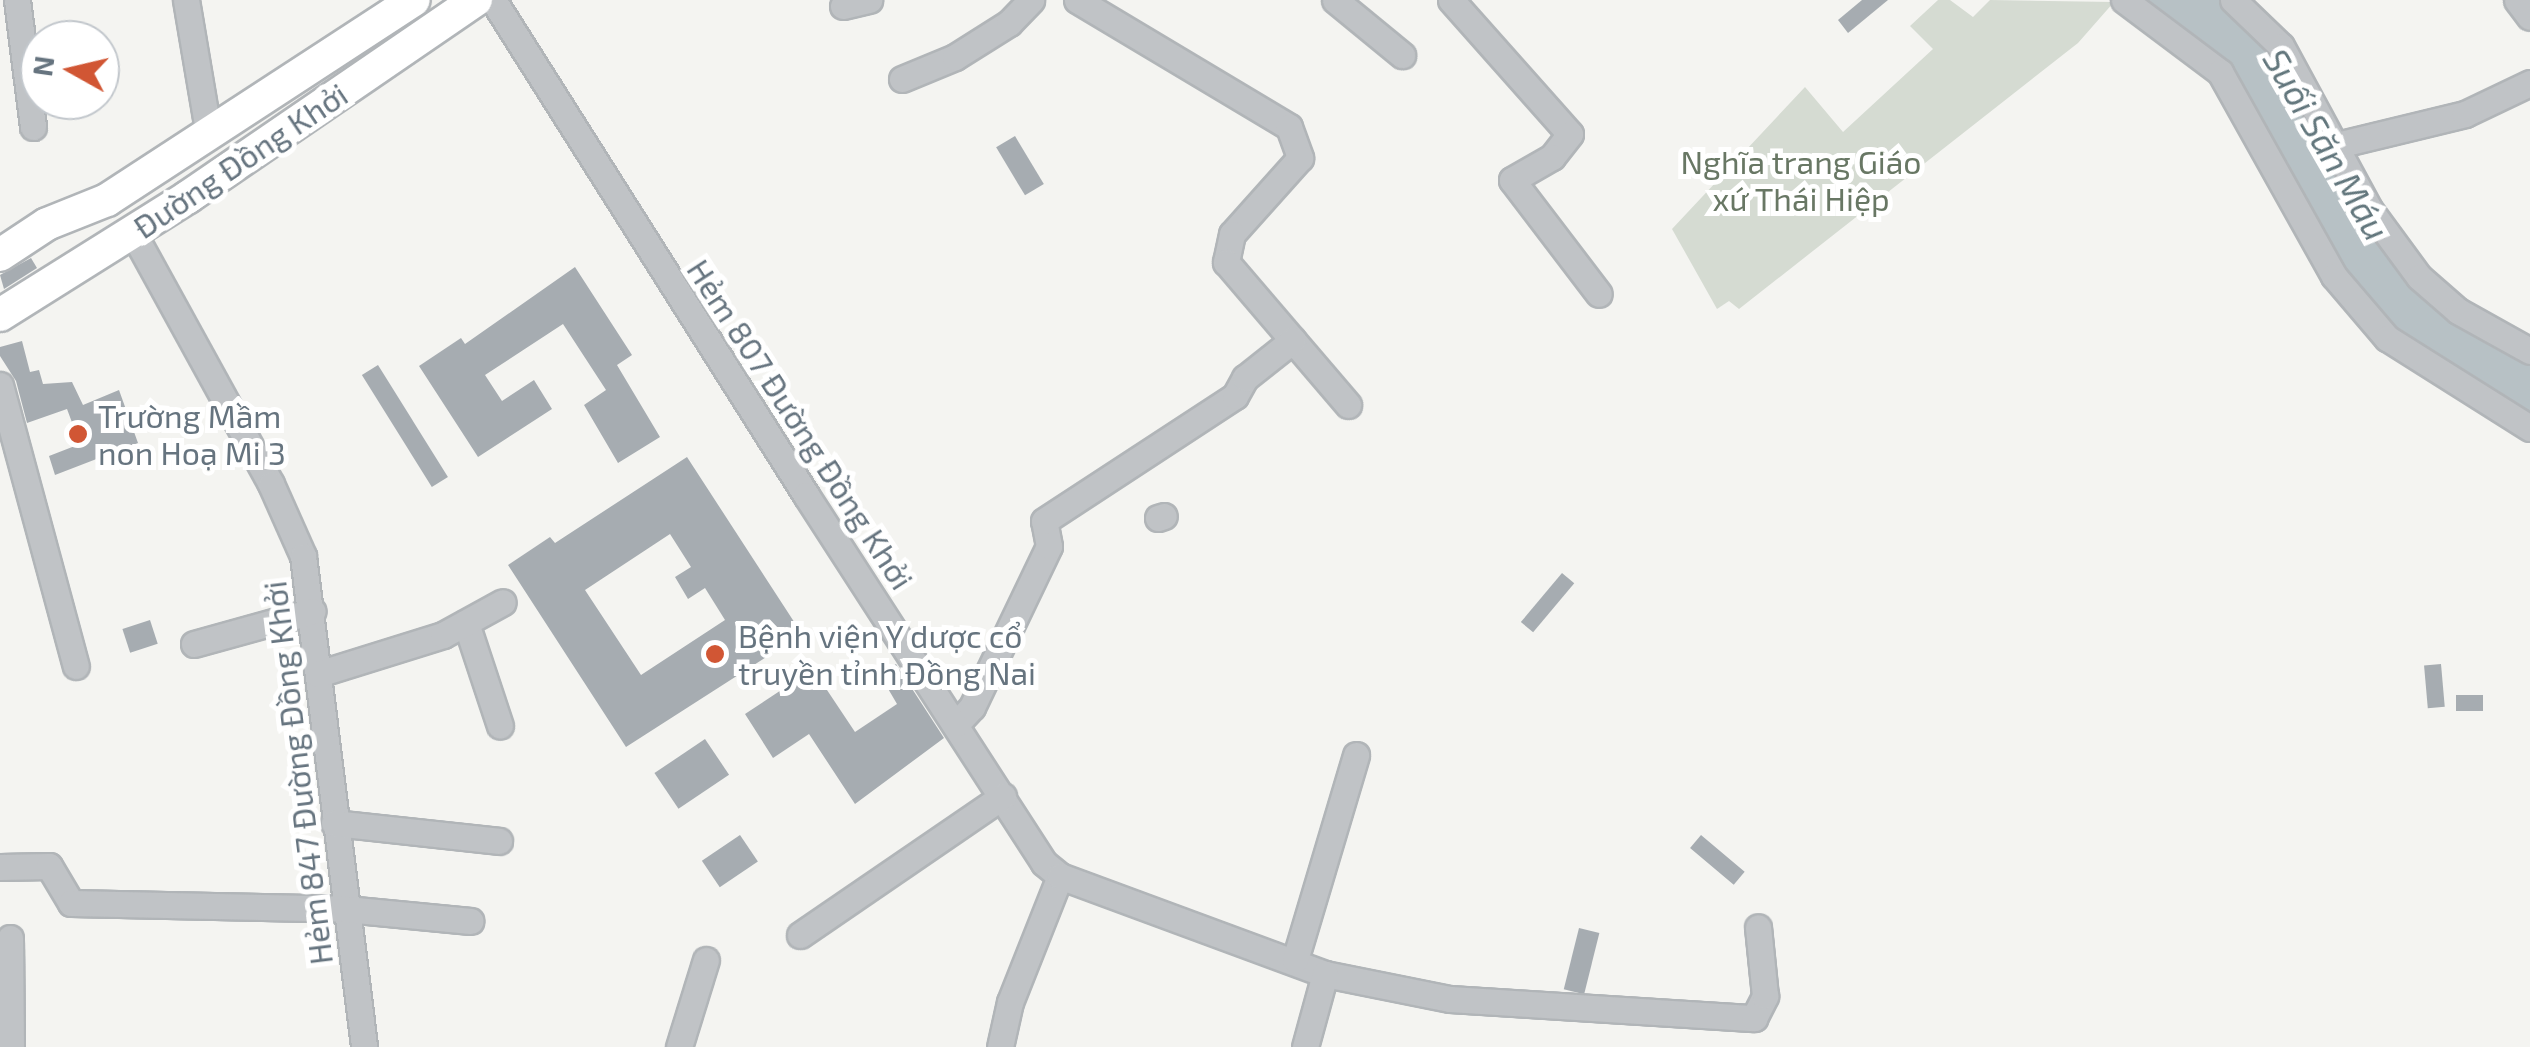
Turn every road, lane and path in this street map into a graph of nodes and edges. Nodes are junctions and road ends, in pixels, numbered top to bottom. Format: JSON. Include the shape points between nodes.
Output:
{"nodes":[{"id":1,"x":16,"y":0,"type":"edge"},
{"id":2,"x":186,"y":0,"type":"edge"},
{"id":3,"x":414,"y":0,"type":"edge"},
{"id":4,"x":476,"y":0,"type":"edge"},
{"id":5,"x":492,"y":0,"type":"edge"},
{"id":6,"x":869,"y":0,"type":"edge"},
{"id":7,"x":1031,"y":0,"type":"edge"},
{"id":8,"x":1077,"y":0,"type":"edge"},
{"id":9,"x":1334,"y":0,"type":"edge"},
{"id":10,"x":1450,"y":0,"type":"edge"},
{"id":11,"x":2124,"y":0,"type":"edge"},
{"id":12,"x":2233,"y":0,"type":"edge"},
{"id":13,"x":2517,"y":0,"type":"edge"},
{"id":14,"x":843,"y":6,"type":"dead end"},
{"id":15,"x":2530,"y":17,"type":"edge"},
{"id":16,"x":1402,"y":55,"type":"dead end"},
{"id":17,"x":902,"y":79,"type":"dead end"},
{"id":18,"x":2530,"y":83,"type":"edge"},
{"id":19,"x":33,"y":127,"type":"dead end"},
{"id":20,"x":208,"y":136,"type":"junction"},
{"id":21,"x":2333,"y":146,"type":"junction"},
{"id":22,"x":106,"y":200,"type":"junction"},
{"id":23,"x":133,"y":233,"type":"junction"},
{"id":24,"x":0,"y":255,"type":"edge"},
{"id":25,"x":0,"y":280,"type":"edge"},
{"id":26,"x":1599,"y":294,"type":"dead end"},
{"id":27,"x":0,"y":315,"type":"edge"},
{"id":28,"x":1293,"y":340,"type":"junction"},
{"id":29,"x":2530,"y":352,"type":"edge"},
{"id":30,"x":0,"y":385,"type":"edge"},
{"id":31,"x":1348,"y":406,"type":"dead end"},
{"id":32,"x":2530,"y":428,"type":"edge"},
{"id":33,"x":502,"y":602,"type":"dead end"},
{"id":34,"x":314,"y":610,"type":"junction"},
{"id":35,"x":466,"y":622,"type":"junction"},
{"id":36,"x":194,"y":644,"type":"dead end"},
{"id":37,"x":76,"y":666,"type":"dead end"},
{"id":38,"x":318,"y":674,"type":"junction"},
{"id":39,"x":957,"y":722,"type":"junction"},
{"id":40,"x":500,"y":726,"type":"dead end"},
{"id":41,"x":1356,"y":756,"type":"dead end"},
{"id":42,"x":1003,"y":796,"type":"junction"},
{"id":43,"x":334,"y":823,"type":"junction"},
{"id":44,"x":499,"y":841,"type":"dead end"},
{"id":45,"x":0,"y":867,"type":"edge"},
{"id":46,"x":1060,"y":876,"type":"junction"},
{"id":47,"x":346,"y":909,"type":"junction"},
{"id":48,"x":470,"y":921,"type":"dead end"},
{"id":49,"x":1758,"y":927,"type":"dead end"},
{"id":50,"x":800,"y":935,"type":"dead end"},
{"id":51,"x":10,"y":938,"type":"dead end"},
{"id":52,"x":706,"y":960,"type":"dead end"},
{"id":53,"x":1294,"y":960,"type":"junction"},
{"id":54,"x":1324,"y":974,"type":"junction"},
{"id":55,"x":5,"y":986,"type":"edge"},
{"id":56,"x":11,"y":1047,"type":"edge"},
{"id":57,"x":364,"y":1047,"type":"edge"},
{"id":58,"x":679,"y":1047,"type":"edge"},
{"id":59,"x":1000,"y":1047,"type":"edge"},
{"id":60,"x":1305,"y":1047,"type":"edge"}],
"edges":[{"from":1,"to":19,"type":"street"},
{"from":2,"to":20,"type":"street"},
{"from":3,"to":20,"type":"main road","name":"Đường Đồng Khởi"},
{"from":4,"to":23,"type":"main road","name":"Đường Đồng Khởi"},
{"from":5,"to":39,"type":"street","name":"Hẻm 807 Đường Đồng Khởi"},
{"from":6,"to":14,"type":"street"},
{"from":7,"to":17,"type":"street","via":[[955,58]]},
{"from":8,"to":28,"type":"street","via":[[1288,127],[1300,158],[1225,249],[1233,275]]},
{"from":9,"to":16,"type":"street"},
{"from":10,"to":26,"type":"street","via":[[1570,134],[1565,146],[1512,180]]},
{"from":11,"to":32,"type":"street","via":[[2220,72],[2334,276],[2387,338]]},
{"from":12,"to":21,"type":"street","via":[[2281,46]]},
{"from":13,"to":15,"type":"street"},
{"from":18,"to":21,"type":"street","via":[[2464,114]]},
{"from":20,"to":22,"type":"main road","name":"Đường Đồng Khởi"},
{"from":21,"to":29,"type":"street","via":[[2419,277],[2458,311]]},
{"from":22,"to":24,"type":"main road","name":"Đường Đồng Khởi","via":[[47,224]]},
{"from":22,"to":25,"type":"main road","name":"Đường Đồng Khởi","via":[[76,232]]},
{"from":23,"to":27,"type":"main road","name":"Đường Đồng Khởi"},
{"from":23,"to":34,"type":"street","name":"Hẻm 847 Đường Đồng Khởi","via":[[271,484],[303,556]]},
{"from":28,"to":31,"type":"street"},
{"from":28,"to":39,"type":"street","via":[[1246,378],[1235,396],[1044,522],[1049,546],[972,707]]},
{"from":30,"to":37,"type":"street"},
{"from":33,"to":35,"type":"street"},
{"from":34,"to":36,"type":"street"},
{"from":34,"to":38,"type":"street","name":"Hẻm 847 Đường Đồng Khởi"},
{"from":35,"to":38,"type":"street"},
{"from":35,"to":40,"type":"street"},
{"from":38,"to":43,"type":"street","name":"Hẻm 847 Đường Đồng Khởi"},
{"from":39,"to":42,"type":"street","name":"Hẻm 807 Đường Đồng Khởi"},
{"from":41,"to":53,"type":"street"},
{"from":42,"to":46,"type":"street","name":"Hẻm 807 Đường Đồng Khởi","via":[[1044,863]]},
{"from":42,"to":50,"type":"street"},
{"from":43,"to":44,"type":"street"},
{"from":43,"to":47,"type":"street","name":"Hẻm 847 Đường Đồng Khởi"},
{"from":45,"to":47,"type":"street","via":[[49,866],[71,903]]},
{"from":46,"to":53,"type":"street"},
{"from":46,"to":59,"type":"street","via":[[1007,1010]]},
{"from":47,"to":48,"type":"street"},
{"from":47,"to":57,"type":"street","name":"Hẻm 847 Đường Đồng Khởi"},
{"from":49,"to":54,"type":"street","via":[[1765,996],[1754,1018],[1450,1000]]},
{"from":51,"to":55,"type":"street"},
{"from":52,"to":58,"type":"street"},
{"from":53,"to":54,"type":"street"},
{"from":54,"to":60,"type":"street"},
{"from":55,"to":56,"type":"street"}]}
